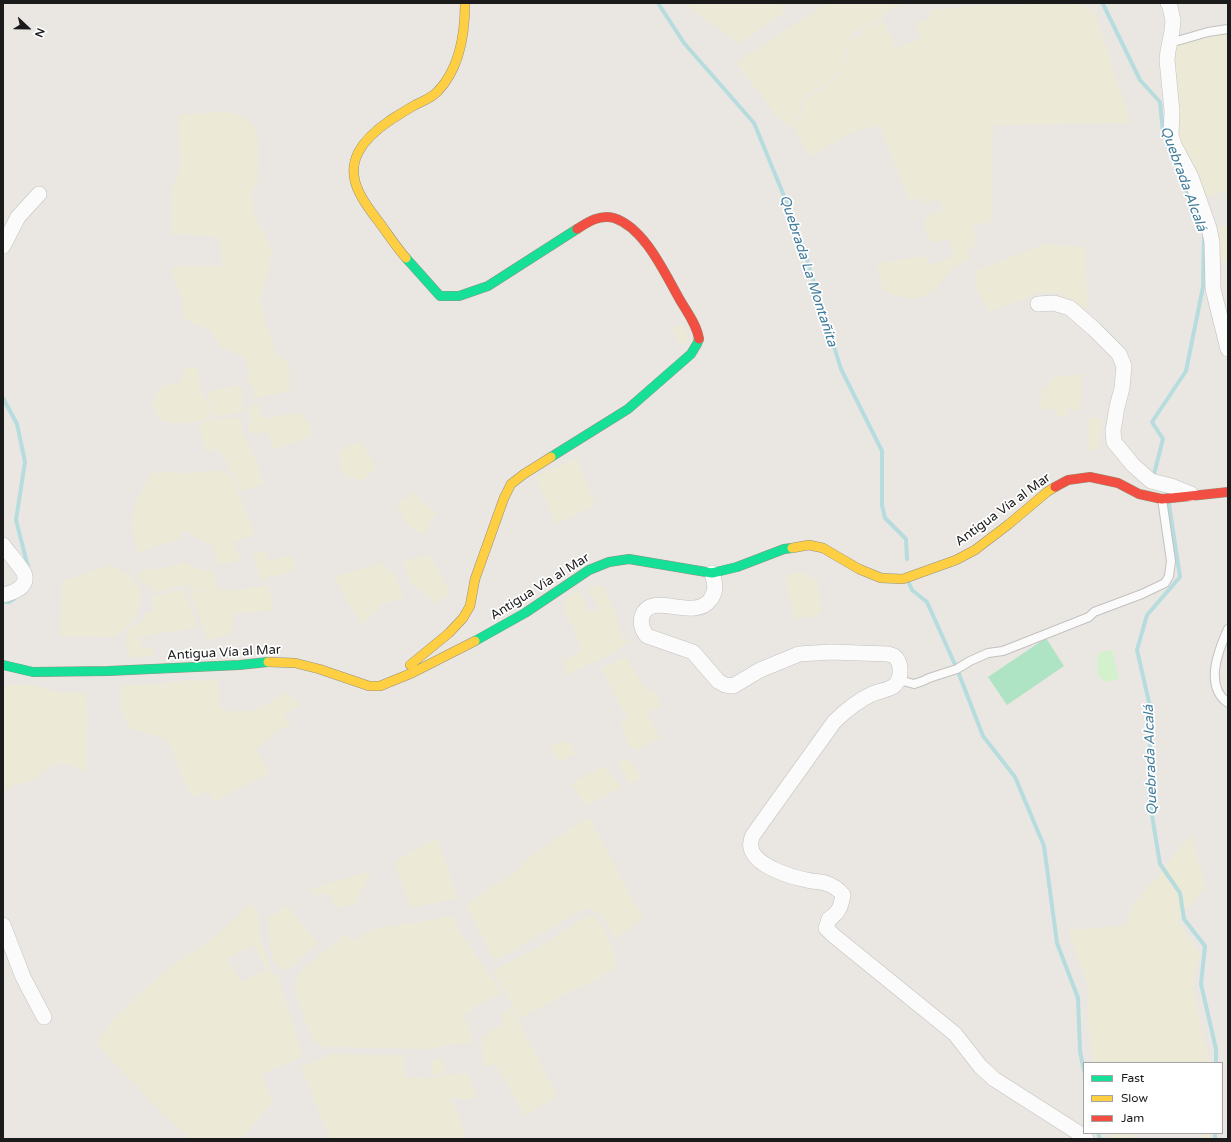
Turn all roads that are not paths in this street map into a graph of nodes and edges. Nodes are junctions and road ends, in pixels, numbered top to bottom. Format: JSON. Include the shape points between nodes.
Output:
{"nodes":[{"id":1,"x":465,"y":3,"type":"edge"},
{"id":2,"x":1168,"y":3,"type":"edge"},
{"id":3,"x":1228,"y":29,"type":"edge"},
{"id":4,"x":1170,"y":43,"type":"junction"},
{"id":5,"x":39,"y":194,"type":"dead end"},
{"id":6,"x":3,"y":246,"type":"edge"},
{"id":7,"x":1038,"y":304,"type":"dead end"},
{"id":8,"x":1228,"y":349,"type":"edge"},
{"id":9,"x":1228,"y":492,"type":"edge"},
{"id":10,"x":1195,"y":495,"type":"junction"},
{"id":11,"x":1162,"y":499,"type":"junction"},
{"id":12,"x":3,"y":545,"type":"edge"},
{"id":13,"x":712,"y":573,"type":"junction"},
{"id":14,"x":3,"y":595,"type":"edge"},
{"id":15,"x":1228,"y":630,"type":"edge"},
{"id":16,"x":3,"y":665,"type":"edge"},
{"id":17,"x":899,"y":680,"type":"junction"},
{"id":18,"x":386,"y":684,"type":"junction"},
{"id":19,"x":1228,"y":703,"type":"edge"},
{"id":20,"x":3,"y":925,"type":"edge"},
{"id":21,"x":44,"y":1017,"type":"dead end"},
{"id":22,"x":1086,"y":1139,"type":"edge"}],
"edges":[{"from":1,"to":18,"type":"main road","via":[[465,25],[460,50],[446,81],[437,92],[371,134],[356,154],[356,188],[370,211],[440,296],[447,298],[473,293],[488,286],[593,218],[614,218],[631,229],[657,259],[699,337],[691,354],[628,409],[511,484],[475,579],[470,606],[463,618],[450,633]]},
{"from":2,"to":4,"type":"street","via":[[1173,20]]},
{"from":3,"to":4,"type":"lane"},
{"from":4,"to":8,"type":"street","via":[[1167,60],[1172,111],[1171,135],[1191,177],[1209,228],[1212,242],[1213,289]]},
{"from":5,"to":6,"type":"street","via":[[18,217]]},
{"from":7,"to":10,"type":"street","via":[[1054,303],[1070,308],[1119,354],[1124,366],[1113,431],[1114,442],[1133,465],[1151,481]]},
{"from":9,"to":10,"type":"main road","name":"Antigua Vía al Mar"},
{"from":10,"to":11,"type":"main road","name":"Antigua Vía al Mar"},
{"from":11,"to":13,"type":"main road","name":"Antigua Vía al Mar","via":[[1139,494],[1118,483],[1090,476],[1068,480],[1047,492],[975,550],[956,560],[903,579],[881,578],[859,570],[823,548],[809,545],[784,549],[737,568]]},
{"from":11,"to":17,"type":"lane","via":[[1171,561],[1169,576],[1165,583],[1094,612],[1089,617],[1003,651],[988,653],[957,669],[914,684]]},
{"from":12,"to":14,"type":"street","via":[[24,574],[24,580],[14,592]]},
{"from":13,"to":17,"type":"street","via":[[716,585],[707,603],[692,608],[659,604],[650,607],[643,613],[642,631],[647,636],[693,652],[718,681],[725,685],[733,686],[760,670],[799,654],[831,652],[895,656],[900,673]]},
{"from":13,"to":18,"type":"main road","name":"Antigua Vía al Mar","via":[[629,559],[609,562],[572,580],[525,613],[465,647]]},
{"from":15,"to":19,"type":"lane","via":[[1214,671],[1215,685]]},
{"from":16,"to":18,"type":"main road","name":"Antigua Vía al Mar","via":[[33,672],[108,671],[274,661],[320,669],[369,686]]},
{"from":17,"to":22,"type":"street","via":[[894,686],[857,702],[834,722],[752,835],[751,848],[759,860],[774,870],[828,884],[837,889],[843,895],[839,909],[829,919],[826,928],[955,1034],[980,1066],[994,1079]]},
{"from":20,"to":21,"type":"street"}]}
